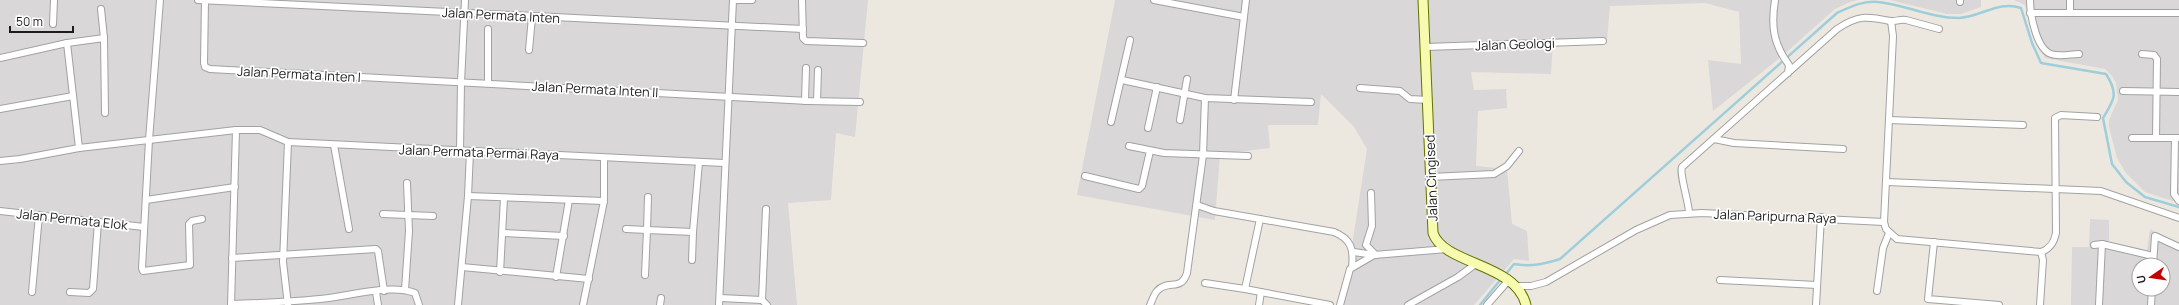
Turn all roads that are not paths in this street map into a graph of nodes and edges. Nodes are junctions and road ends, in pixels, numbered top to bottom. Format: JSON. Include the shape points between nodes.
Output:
{"nodes":[{"id":1,"x":54,"y":0,"type":"edge"},
{"id":2,"x":160,"y":0,"type":"edge"},
{"id":3,"x":198,"y":0,"type":"edge"},
{"id":4,"x":205,"y":0,"type":"edge"},
{"id":5,"x":465,"y":0,"type":"edge"},
{"id":6,"x":734,"y":0,"type":"edge"},
{"id":7,"x":752,"y":0,"type":"edge"},
{"id":8,"x":802,"y":0,"type":"edge"},
{"id":9,"x":1154,"y":0,"type":"edge"},
{"id":10,"x":1246,"y":0,"type":"edge"},
{"id":11,"x":1423,"y":0,"type":"edge"},
{"id":12,"x":1775,"y":0,"type":"edge"},
{"id":13,"x":2030,"y":0,"type":"edge"},
{"id":14,"x":2070,"y":0,"type":"edge"},
{"id":15,"x":1182,"y":3,"type":"edge"},
{"id":16,"x":101,"y":9,"type":"dead end"},
{"id":17,"x":2030,"y":13,"type":"junction"},
{"id":18,"x":2070,"y":13,"type":"junction"},
{"id":19,"x":2179,"y":13,"type":"edge"},
{"id":20,"x":464,"y":14,"type":"junction"},
{"id":21,"x":532,"y":17,"type":"junction"},
{"id":22,"x":1244,"y":17,"type":"junction"},
{"id":23,"x":1891,"y":21,"type":"junction"},
{"id":24,"x":53,"y":24,"type":"dead end"},
{"id":25,"x":732,"y":26,"type":"junction"},
{"id":26,"x":488,"y":29,"type":"dead end"},
{"id":27,"x":803,"y":29,"type":"junction"},
{"id":28,"x":1939,"y":29,"type":"dead end"},
{"id":29,"x":104,"y":38,"type":"junction"},
{"id":30,"x":1130,"y":40,"type":"dead end"},
{"id":31,"x":1603,"y":41,"type":"dead end"},
{"id":32,"x":67,"y":43,"type":"junction"},
{"id":33,"x":863,"y":43,"type":"dead end"},
{"id":34,"x":1426,"y":47,"type":"junction"},
{"id":35,"x":530,"y":50,"type":"dead end"},
{"id":36,"x":2079,"y":54,"type":"dead end"},
{"id":37,"x":2142,"y":54,"type":"dead end"},
{"id":38,"x":0,"y":58,"type":"edge"},
{"id":39,"x":806,"y":68,"type":"dead end"},
{"id":40,"x":818,"y":70,"type":"dead end"},
{"id":41,"x":1788,"y":73,"type":"junction"},
{"id":42,"x":1187,"y":79,"type":"dead end"},
{"id":43,"x":1122,"y":80,"type":"junction"},
{"id":44,"x":461,"y":82,"type":"junction"},
{"id":45,"x":488,"y":83,"type":"junction"},
{"id":46,"x":1157,"y":87,"type":"junction"},
{"id":47,"x":1360,"y":88,"type":"dead end"},
{"id":48,"x":2123,"y":91,"type":"dead end"},
{"id":49,"x":2157,"y":92,"type":"junction"},
{"id":50,"x":2179,"y":92,"type":"edge"},
{"id":51,"x":1184,"y":94,"type":"junction"},
{"id":52,"x":73,"y":96,"type":"junction"},
{"id":53,"x":729,"y":96,"type":"junction"},
{"id":54,"x":1205,"y":98,"type":"junction"},
{"id":55,"x":1234,"y":100,"type":"junction"},
{"id":56,"x":1428,"y":100,"type":"junction"},
{"id":57,"x":804,"y":101,"type":"junction"},
{"id":58,"x":817,"y":101,"type":"junction"},
{"id":59,"x":860,"y":102,"type":"dead end"},
{"id":60,"x":1311,"y":102,"type":"dead end"},
{"id":61,"x":0,"y":109,"type":"edge"},
{"id":62,"x":105,"y":113,"type":"dead end"},
{"id":63,"x":2097,"y":117,"type":"dead end"},
{"id":64,"x":1180,"y":120,"type":"dead end"},
{"id":65,"x":1889,"y":120,"type":"junction"},
{"id":66,"x":1111,"y":122,"type":"dead end"},
{"id":67,"x":2023,"y":125,"type":"dead end"},
{"id":68,"x":1148,"y":128,"type":"dead end"},
{"id":69,"x":236,"y":130,"type":"junction"},
{"id":70,"x":1714,"y":138,"type":"junction"},
{"id":71,"x":2132,"y":138,"type":"dead end"},
{"id":72,"x":2156,"y":138,"type":"junction"},
{"id":73,"x":2177,"y":138,"type":"edge"},
{"id":74,"x":149,"y":140,"type":"junction"},
{"id":75,"x":288,"y":142,"type":"junction"},
{"id":76,"x":334,"y":145,"type":"junction"},
{"id":77,"x":1129,"y":146,"type":"dead end"},
{"id":78,"x":79,"y":148,"type":"junction"},
{"id":79,"x":1843,"y":149,"type":"dead end"},
{"id":80,"x":460,"y":151,"type":"junction"},
{"id":81,"x":1150,"y":151,"type":"junction"},
{"id":82,"x":1519,"y":151,"type":"dead end"},
{"id":83,"x":470,"y":152,"type":"junction"},
{"id":84,"x":1203,"y":155,"type":"junction"},
{"id":85,"x":1248,"y":156,"type":"dead end"},
{"id":86,"x":604,"y":158,"type":"junction"},
{"id":87,"x":0,"y":161,"type":"edge"},
{"id":88,"x":699,"y":162,"type":"junction"},
{"id":89,"x":724,"y":163,"type":"junction"},
{"id":90,"x":1085,"y":176,"type":"dead end"},
{"id":91,"x":1430,"y":178,"type":"junction"},
{"id":92,"x":1887,"y":182,"type":"junction"},
{"id":93,"x":407,"y":183,"type":"dead end"},
{"id":94,"x":235,"y":187,"type":"junction"},
{"id":95,"x":2056,"y":189,"type":"junction"},
{"id":96,"x":1371,"y":193,"type":"dead end"},
{"id":97,"x":468,"y":196,"type":"junction"},
{"id":98,"x":648,"y":197,"type":"dead end"},
{"id":99,"x":504,"y":198,"type":"junction"},
{"id":100,"x":146,"y":200,"type":"junction"},
{"id":101,"x":569,"y":200,"type":"junction"},
{"id":102,"x":604,"y":201,"type":"junction"},
{"id":103,"x":2179,"y":201,"type":"edge"},
{"id":104,"x":1197,"y":205,"type":"junction"},
{"id":105,"x":766,"y":209,"type":"dead end"},
{"id":106,"x":0,"y":211,"type":"edge"},
{"id":107,"x":1689,"y":213,"type":"junction"},
{"id":108,"x":383,"y":214,"type":"dead end"},
{"id":109,"x":39,"y":215,"type":"junction"},
{"id":110,"x":409,"y":216,"type":"junction"},
{"id":111,"x":433,"y":216,"type":"dead end"},
{"id":112,"x":1821,"y":217,"type":"junction"},
{"id":113,"x":2179,"y":218,"type":"edge"},
{"id":114,"x":1260,"y":219,"type":"junction"},
{"id":115,"x":202,"y":220,"type":"dead end"},
{"id":116,"x":98,"y":222,"type":"junction"},
{"id":117,"x":1884,"y":222,"type":"junction"},
{"id":118,"x":144,"y":227,"type":"junction"},
{"id":119,"x":348,"y":229,"type":"dead end"},
{"id":120,"x":626,"y":229,"type":"dead end"},
{"id":121,"x":647,"y":230,"type":"junction"},
{"id":122,"x":693,"y":232,"type":"junction"},
{"id":123,"x":503,"y":233,"type":"junction"},
{"id":124,"x":1889,"y":233,"type":"junction"},
{"id":125,"x":564,"y":236,"type":"junction"},
{"id":126,"x":1934,"y":242,"type":"junction"},
{"id":127,"x":2102,"y":244,"type":"junction"},
{"id":128,"x":2094,"y":245,"type":"dead end"},
{"id":129,"x":2179,"y":247,"type":"edge"},
{"id":130,"x":1447,"y":249,"type":"junction"},
{"id":131,"x":1354,"y":252,"type":"junction"},
{"id":132,"x":2041,"y":252,"type":"junction"},
{"id":133,"x":284,"y":255,"type":"junction"},
{"id":134,"x":1375,"y":255,"type":"junction"},
{"id":135,"x":2154,"y":256,"type":"joint"},
{"id":136,"x":232,"y":258,"type":"junction"},
{"id":137,"x":692,"y":260,"type":"dead end"},
{"id":138,"x":1477,"y":263,"type":"junction"},
{"id":139,"x":462,"y":267,"type":"junction"},
{"id":140,"x":1352,"y":267,"type":"junction"},
{"id":141,"x":500,"y":272,"type":"junction"},
{"id":142,"x":645,"y":275,"type":"dead end"},
{"id":143,"x":556,"y":277,"type":"junction"},
{"id":144,"x":589,"y":279,"type":"junction"},
{"id":145,"x":1720,"y":280,"type":"dead end"},
{"id":146,"x":1508,"y":281,"type":"junction"},
{"id":147,"x":1205,"y":283,"type":"dead end"},
{"id":148,"x":1817,"y":285,"type":"junction"},
{"id":149,"x":1245,"y":289,"type":"junction"},
{"id":150,"x":405,"y":290,"type":"junction"},
{"id":151,"x":384,"y":291,"type":"junction"},
{"id":152,"x":1877,"y":291,"type":"dead end"},
{"id":153,"x":32,"y":292,"type":"dead end"},
{"id":154,"x":70,"y":292,"type":"dead end"},
{"id":155,"x":376,"y":292,"type":"junction"},
{"id":156,"x":1261,"y":292,"type":"junction"},
{"id":157,"x":720,"y":298,"type":"junction"},
{"id":158,"x":762,"y":300,"type":"junction"},
{"id":159,"x":322,"y":302,"type":"edge"},
{"id":160,"x":288,"y":304,"type":"edge"},
{"id":161,"x":231,"y":305,"type":"edge"},
{"id":162,"x":378,"y":305,"type":"edge"},
{"id":163,"x":419,"y":305,"type":"edge"},
{"id":164,"x":458,"y":305,"type":"edge"},
{"id":165,"x":583,"y":305,"type":"edge"},
{"id":166,"x":719,"y":305,"type":"edge"},
{"id":167,"x":768,"y":305,"type":"edge"},
{"id":168,"x":1150,"y":305,"type":"edge"},
{"id":169,"x":1258,"y":305,"type":"edge"},
{"id":170,"x":1330,"y":305,"type":"edge"},
{"id":171,"x":1340,"y":305,"type":"edge"},
{"id":172,"x":1408,"y":305,"type":"edge"},
{"id":173,"x":1487,"y":305,"type":"edge"},
{"id":174,"x":1526,"y":305,"type":"edge"},
{"id":175,"x":1816,"y":305,"type":"edge"},
{"id":176,"x":1999,"y":305,"type":"edge"},
{"id":177,"x":2040,"y":305,"type":"edge"},
{"id":178,"x":2099,"y":305,"type":"edge"}],
"edges":[{"from":1,"to":24,"type":"street"},
{"from":2,"to":74,"type":"street"},
{"from":3,"to":4,"type":"street","name":"Jalan Permata Inten"},
{"from":4,"to":20,"type":"street","name":"Jalan Permata Inten"},
{"from":4,"to":44,"type":"street","name":"Jalan Permata Inten I","via":[[206,68]]},
{"from":5,"to":20,"type":"street"},
{"from":6,"to":7,"type":"street"},
{"from":6,"to":25,"type":"street"},
{"from":8,"to":27,"type":"street"},
{"from":9,"to":15,"type":"street"},
{"from":10,"to":22,"type":"street"},
{"from":11,"to":34,"type":"main road","name":"Jalan Cingised"},
{"from":12,"to":41,"type":"street","via":[[1773,31]]},
{"from":13,"to":17,"type":"street"},
{"from":14,"to":18,"type":"street"},
{"from":15,"to":22,"type":"street"},
{"from":16,"to":29,"type":"street"},
{"from":17,"to":18,"type":"street"},
{"from":17,"to":36,"type":"street","via":[[2036,33],[2048,54]]},
{"from":18,"to":19,"type":"street"},
{"from":20,"to":21,"type":"street","name":"Jalan Permata Inten"},
{"from":20,"to":44,"type":"street"},
{"from":21,"to":25,"type":"street","name":"Jalan Permata Inten"},
{"from":21,"to":35,"type":"street"},
{"from":22,"to":55,"type":"street"},
{"from":23,"to":28,"type":"street","via":[[1905,20]]},
{"from":23,"to":41,"type":"street","via":[[1865,17],[1847,22]]},
{"from":23,"to":65,"type":"street","via":[[1893,36]]},
{"from":25,"to":27,"type":"street","name":"Jalan Permata Inten"},
{"from":25,"to":53,"type":"street"},
{"from":26,"to":45,"type":"street"},
{"from":27,"to":33,"type":"street","via":[[803,38],[806,41]]},
{"from":29,"to":32,"type":"street"},
{"from":29,"to":62,"type":"street"},
{"from":30,"to":43,"type":"street"},
{"from":31,"to":34,"type":"street","name":"Jalan Geologi"},
{"from":32,"to":38,"type":"street"},
{"from":32,"to":52,"type":"street"},
{"from":34,"to":56,"type":"main road","name":"Jalan Cingised"},
{"from":37,"to":49,"type":"street","via":[[2154,55],[2157,59]]},
{"from":39,"to":57,"type":"street"},
{"from":40,"to":58,"type":"street"},
{"from":41,"to":70,"type":"street"},
{"from":42,"to":51,"type":"street"},
{"from":43,"to":46,"type":"street"},
{"from":43,"to":66,"type":"street"},
{"from":44,"to":45,"type":"street","name":"Jalan Permata Inten II"},
{"from":44,"to":80,"type":"street"},
{"from":45,"to":53,"type":"street","name":"Jalan Permata Inten II"},
{"from":46,"to":51,"type":"street"},
{"from":46,"to":68,"type":"street"},
{"from":47,"to":56,"type":"street","via":[[1400,91],[1410,99]]},
{"from":48,"to":49,"type":"street"},
{"from":49,"to":50,"type":"street"},
{"from":49,"to":72,"type":"street"},
{"from":51,"to":54,"type":"street"},
{"from":51,"to":64,"type":"street"},
{"from":52,"to":61,"type":"street"},
{"from":52,"to":78,"type":"street"},
{"from":53,"to":57,"type":"street","name":"Jalan Permata Inten II"},
{"from":53,"to":89,"type":"street"},
{"from":54,"to":55,"type":"street"},
{"from":54,"to":84,"type":"street"},
{"from":55,"to":60,"type":"street"},
{"from":56,"to":91,"type":"main road","name":"Jalan Cingised"},
{"from":57,"to":58,"type":"street","name":"Jalan Permata Inten II"},
{"from":58,"to":59,"type":"street","name":"Jalan Permata Inten II"},
{"from":63,"to":95,"type":"street","via":[[2061,115],[2055,118]]},
{"from":65,"to":67,"type":"street"},
{"from":65,"to":92,"type":"street"},
{"from":69,"to":74,"type":"street","name":"Jalan Permata Permai Raya"},
{"from":69,"to":75,"type":"street","name":"Jalan Permata Permai Raya","via":[[260,130]]},
{"from":69,"to":94,"type":"street"},
{"from":70,"to":79,"type":"street","via":[[1734,144]]},
{"from":70,"to":107,"type":"street","via":[[1681,168]]},
{"from":71,"to":72,"type":"street"},
{"from":72,"to":73,"type":"street"},
{"from":73,"to":103,"type":"street","via":[[2174,194]]},
{"from":74,"to":78,"type":"street","name":"Jalan Permata Permai Raya"},
{"from":74,"to":100,"type":"street"},
{"from":75,"to":76,"type":"street","name":"Jalan Permata Permai Raya"},
{"from":75,"to":133,"type":"street"},
{"from":76,"to":80,"type":"street","name":"Jalan Permata Permai Raya"},
{"from":76,"to":119,"type":"street"},
{"from":77,"to":81,"type":"street"},
{"from":78,"to":87,"type":"street","name":"Jalan Permata Permai Raya"},
{"from":80,"to":83,"type":"street","name":"Jalan Permata Permai Raya"},
{"from":81,"to":84,"type":"street"},
{"from":81,"to":90,"type":"street","via":[[1142,186],[1139,189]]},
{"from":82,"to":91,"type":"street","via":[[1507,166],[1494,174]]},
{"from":83,"to":86,"type":"street","name":"Jalan Permata Permai Raya"},
{"from":83,"to":97,"type":"street"},
{"from":84,"to":85,"type":"street"},
{"from":84,"to":104,"type":"street"},
{"from":86,"to":88,"type":"street","name":"Jalan Permata Permai Raya"},
{"from":86,"to":102,"type":"street"},
{"from":88,"to":89,"type":"street","name":"Jalan Permata Permai Raya"},
{"from":88,"to":122,"type":"street"},
{"from":89,"to":157,"type":"street"},
{"from":91,"to":130,"type":"main road","name":"Jalan Cingised","via":[[1433,233]]},
{"from":92,"to":95,"type":"street"},
{"from":92,"to":117,"type":"street"},
{"from":93,"to":110,"type":"street"},
{"from":94,"to":100,"type":"street"},
{"from":94,"to":136,"type":"street"},
{"from":95,"to":113,"type":"street","via":[[2104,191]]},
{"from":95,"to":132,"type":"street","via":[[2055,239],[2051,246]]},
{"from":96,"to":134,"type":"street","via":[[1372,226],[1366,245]]},
{"from":97,"to":99,"type":"street"},
{"from":97,"to":139,"type":"street"},
{"from":98,"to":121,"type":"street"},
{"from":99,"to":101,"type":"street"},
{"from":99,"to":123,"type":"street"},
{"from":100,"to":118,"type":"street"},
{"from":101,"to":102,"type":"street"},
{"from":101,"to":125,"type":"street"},
{"from":102,"to":144,"type":"street"},
{"from":104,"to":114,"type":"street","via":[[1214,212]]},
{"from":104,"to":168,"type":"street","via":[[1185,280],[1181,284],[1162,287],[1156,291]]},
{"from":105,"to":158,"type":"street"},
{"from":106,"to":109,"type":"street","name":"Jalan Permata Elok"},
{"from":107,"to":112,"type":"street","name":"Jalan Paripurna Raya"},
{"from":107,"to":146,"type":"street","name":"Jalan Paripurna Raya","via":[[1670,214],[1655,220],[1546,282],[1531,286]]},
{"from":108,"to":110,"type":"street"},
{"from":109,"to":116,"type":"street","name":"Jalan Permata Elok"},
{"from":109,"to":153,"type":"street"},
{"from":110,"to":111,"type":"street"},
{"from":110,"to":150,"type":"street"},
{"from":112,"to":117,"type":"street","name":"Jalan Paripurna Raya"},
{"from":112,"to":148,"type":"street"},
{"from":114,"to":131,"type":"street","via":[[1334,232],[1343,236]]},
{"from":114,"to":149,"type":"street"},
{"from":115,"to":118,"type":"street","via":[[189,224],[190,265],[146,271],[142,268]]},
{"from":116,"to":118,"type":"street","name":"Jalan Permata Elok"},
{"from":116,"to":154,"type":"street","via":[[93,289],[89,293]]},
{"from":117,"to":124,"type":"street"},
{"from":120,"to":121,"type":"street"},
{"from":121,"to":122,"type":"street"},
{"from":121,"to":142,"type":"street"},
{"from":122,"to":137,"type":"street"},
{"from":123,"to":125,"type":"street"},
{"from":123,"to":141,"type":"street"},
{"from":124,"to":126,"type":"street","via":[[1897,239]]},
{"from":124,"to":152,"type":"street","via":[[1883,248]]},
{"from":125,"to":143,"type":"street"},
{"from":126,"to":132,"type":"street"},
{"from":126,"to":176,"type":"street","via":[[1928,299]]},
{"from":127,"to":128,"type":"street"},
{"from":127,"to":135,"type":"street"},
{"from":127,"to":178,"type":"street"},
{"from":129,"to":135,"type":"street","via":[[2155,236]]},
{"from":130,"to":134,"type":"street"},
{"from":130,"to":138,"type":"main road","name":"Jalan Cingised"},
{"from":131,"to":134,"type":"street"},
{"from":131,"to":140,"type":"street"},
{"from":132,"to":177,"type":"street","via":[[2043,260]]},
{"from":133,"to":136,"type":"street"},
{"from":133,"to":151,"type":"street","via":[[376,249]]},
{"from":133,"to":160,"type":"street"},
{"from":134,"to":140,"type":"street"},
{"from":136,"to":161,"type":"street"},
{"from":138,"to":146,"type":"main road","name":"Jalan Cingised"},
{"from":138,"to":172,"type":"street","via":[[1458,277]]},
{"from":139,"to":141,"type":"street"},
{"from":139,"to":164,"type":"street"},
{"from":140,"to":171,"type":"street","via":[[1348,273]]},
{"from":141,"to":143,"type":"street"},
{"from":143,"to":144,"type":"street"},
{"from":144,"to":165,"type":"street"},
{"from":145,"to":148,"type":"street"},
{"from":146,"to":173,"type":"street"},
{"from":146,"to":174,"type":"main road","via":[[1524,297]]},
{"from":147,"to":149,"type":"street"},
{"from":148,"to":175,"type":"street"},
{"from":149,"to":156,"type":"street"},
{"from":150,"to":151,"type":"street"},
{"from":150,"to":163,"type":"street","via":[[415,293]]},
{"from":151,"to":155,"type":"street"},
{"from":155,"to":159,"type":"street"},
{"from":155,"to":162,"type":"street"},
{"from":156,"to":169,"type":"street"},
{"from":156,"to":170,"type":"street"},
{"from":157,"to":158,"type":"street"},
{"from":157,"to":166,"type":"street"},
{"from":158,"to":167,"type":"street"},
{"from":159,"to":160,"type":"street"},
{"from":160,"to":161,"type":"street"}]}
